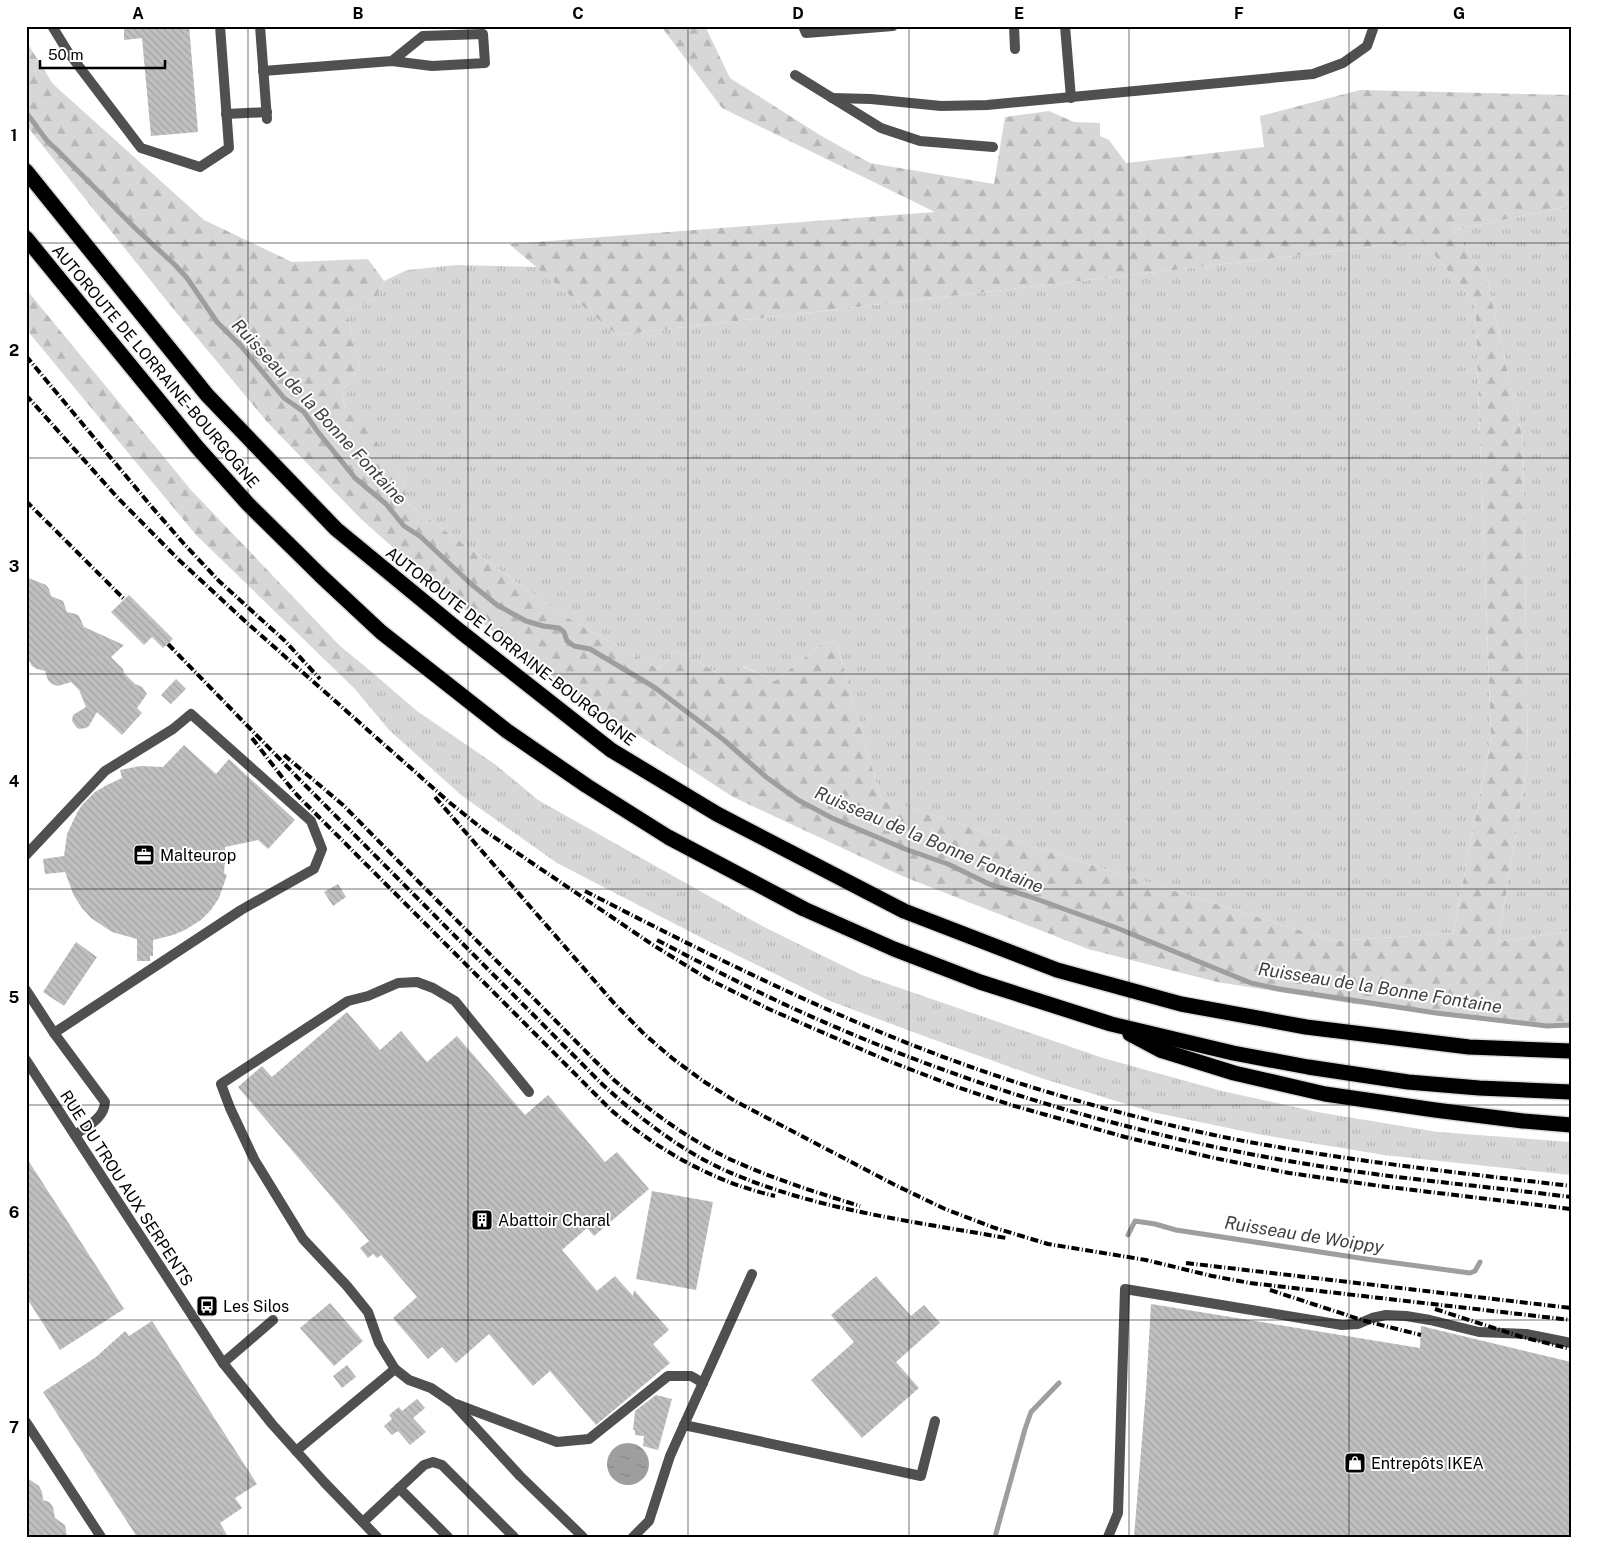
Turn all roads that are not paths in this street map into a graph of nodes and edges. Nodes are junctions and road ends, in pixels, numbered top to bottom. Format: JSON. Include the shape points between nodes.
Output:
{"nodes":[{"id":1,"x":52,"y":26,"type":"edge"},
{"id":2,"x":220,"y":26,"type":"edge"},
{"id":3,"x":260,"y":26,"type":"edge"},
{"id":4,"x":803,"y":26,"type":"edge"},
{"id":5,"x":893,"y":26,"type":"edge"},
{"id":6,"x":1014,"y":26,"type":"edge"},
{"id":7,"x":1065,"y":26,"type":"edge"},
{"id":8,"x":1374,"y":26,"type":"edge"},
{"id":9,"x":877,"y":27,"type":"edge"},
{"id":10,"x":854,"y":28,"type":"edge"},
{"id":11,"x":816,"y":29,"type":"edge"},
{"id":12,"x":834,"y":29,"type":"edge"},
{"id":13,"x":1015,"y":49,"type":"dead end"},
{"id":14,"x":392,"y":62,"type":"junction"},
{"id":15,"x":263,"y":71,"type":"junction"},
{"id":16,"x":795,"y":75,"type":"dead end"},
{"id":17,"x":832,"y":98,"type":"junction"},
{"id":18,"x":1071,"y":98,"type":"junction"},
{"id":19,"x":226,"y":114,"type":"junction"},
{"id":20,"x":993,"y":147,"type":"dead end"},
{"id":21,"x":26,"y":171,"type":"edge"},
{"id":22,"x":26,"y":238,"type":"edge"},
{"id":23,"x":26,"y":855,"type":"edge"},
{"id":24,"x":26,"y":990,"type":"edge"},
{"id":25,"x":1111,"y":1024,"type":"junction"},
{"id":26,"x":54,"y":1033,"type":"junction"},
{"id":27,"x":1571,"y":1051,"type":"edge"},
{"id":28,"x":26,"y":1060,"type":"edge"},
{"id":29,"x":529,"y":1092,"type":"dead end"},
{"id":30,"x":1571,"y":1092,"type":"edge"},
{"id":31,"x":1571,"y":1125,"type":"edge"},
{"id":32,"x":75,"y":1135,"type":"junction"},
{"id":33,"x":752,"y":1274,"type":"dead end"},
{"id":34,"x":274,"y":1320,"type":"dead end"},
{"id":35,"x":1571,"y":1343,"type":"edge"},
{"id":36,"x":223,"y":1363,"type":"junction"},
{"id":37,"x":395,"y":1369,"type":"junction"},
{"id":38,"x":703,"y":1383,"type":"junction"},
{"id":39,"x":453,"y":1403,"type":"junction"},
{"id":40,"x":935,"y":1421,"type":"dead end"},
{"id":41,"x":26,"y":1422,"type":"edge"},
{"id":42,"x":684,"y":1425,"type":"junction"},
{"id":43,"x":296,"y":1451,"type":"junction"},
{"id":44,"x":399,"y":1488,"type":"junction"},
{"id":45,"x":362,"y":1522,"type":"junction"},
{"id":46,"x":101,"y":1537,"type":"edge"},
{"id":47,"x":376,"y":1537,"type":"edge"},
{"id":48,"x":448,"y":1537,"type":"edge"},
{"id":49,"x":514,"y":1537,"type":"edge"},
{"id":50,"x":583,"y":1537,"type":"edge"},
{"id":51,"x":633,"y":1537,"type":"edge"},
{"id":52,"x":1108,"y":1537,"type":"edge"}],
"edges":[{"from":1,"to":19,"type":"street","via":[[141,148],[200,167],[229,148]]},
{"from":2,"to":19,"type":"street"},
{"from":3,"to":15,"type":"street"},
{"from":4,"to":11,"type":"street","via":[[806,34]]},
{"from":5,"to":9,"type":"street"},
{"from":6,"to":13,"type":"street"},
{"from":7,"to":18,"type":"street"},
{"from":8,"to":18,"type":"street","via":[[1367,46],[1343,63],[1313,74]]},
{"from":9,"to":10,"type":"street"},
{"from":10,"to":12,"type":"street"},
{"from":11,"to":12,"type":"street"},
{"from":14,"to":14,"type":"street","via":[[432,66],[485,63],[483,34],[423,36]]},
{"from":14,"to":15,"type":"street"},
{"from":15,"to":19,"type":"street","via":[[267,115]]},
{"from":16,"to":17,"type":"street"},
{"from":17,"to":18,"type":"street","via":[[941,106],[988,106]]},
{"from":17,"to":20,"type":"street","via":[[880,128],[920,141]]},
{"from":21,"to":27,"type":"highway","name":"AUTOROUTE DE LORRAINE-BOURGOGNE","via":[[207,395],[336,529],[611,750],[718,814],[904,911],[1056,970],[1172,1002],[1306,1027],[1469,1047]]},
{"from":22,"to":25,"type":"highway","name":"AUTOROUTE DE LORRAINE-BOURGOGNE","via":[[184,432],[248,504],[381,632],[507,731],[668,837],[804,909],[980,982]]},
{"from":23,"to":26,"type":"street","via":[[105,771],[192,714],[311,821],[322,849],[314,869],[241,910]]},
{"from":24,"to":26,"type":"street"},
{"from":25,"to":30,"type":"highway","name":"AUTOROUTE DE LORRAINE-BOURGOGNE","via":[[1232,1053],[1317,1068],[1479,1088]]},
{"from":25,"to":31,"type":"highway","via":[[1160,1050],[1234,1073],[1325,1094]]},
{"from":26,"to":32,"type":"street","via":[[105,1102],[98,1119]]},
{"from":28,"to":32,"type":"street","name":"RUE DU TROU AUX SERPENTS"},
{"from":29,"to":37,"type":"street","via":[[455,1001],[417,982],[398,983],[348,1001],[222,1084],[254,1158],[303,1238],[368,1312],[378,1343]]},
{"from":32,"to":36,"type":"street","name":"RUE DU TROU AUX SERPENTS"},
{"from":33,"to":38,"type":"street"},
{"from":34,"to":36,"type":"street"},
{"from":35,"to":52,"type":"street","via":[[1526,1334],[1479,1332],[1406,1316],[1386,1315],[1358,1324],[1342,1324],[1125,1289],[1118,1513]]},
{"from":36,"to":43,"type":"street","name":"RUE DU TROU AUX SERPENTS"},
{"from":37,"to":39,"type":"street"},
{"from":37,"to":43,"type":"street"},
{"from":38,"to":39,"type":"street","via":[[692,1376],[668,1376],[589,1439],[556,1442]]},
{"from":38,"to":42,"type":"street"},
{"from":39,"to":50,"type":"street","via":[[520,1476]]},
{"from":40,"to":42,"type":"street","via":[[921,1476]]},
{"from":41,"to":46,"type":"street"},
{"from":42,"to":51,"type":"street","via":[[670,1456],[649,1521]]},
{"from":43,"to":45,"type":"street","name":"RUE DU TROU AUX SERPENTS"},
{"from":44,"to":45,"type":"street"},
{"from":44,"to":48,"type":"street"},
{"from":44,"to":49,"type":"street","via":[[424,1465],[433,1462],[442,1465]]},
{"from":45,"to":47,"type":"street","name":"RUE DU TROU AUX SERPENTS"}]}
